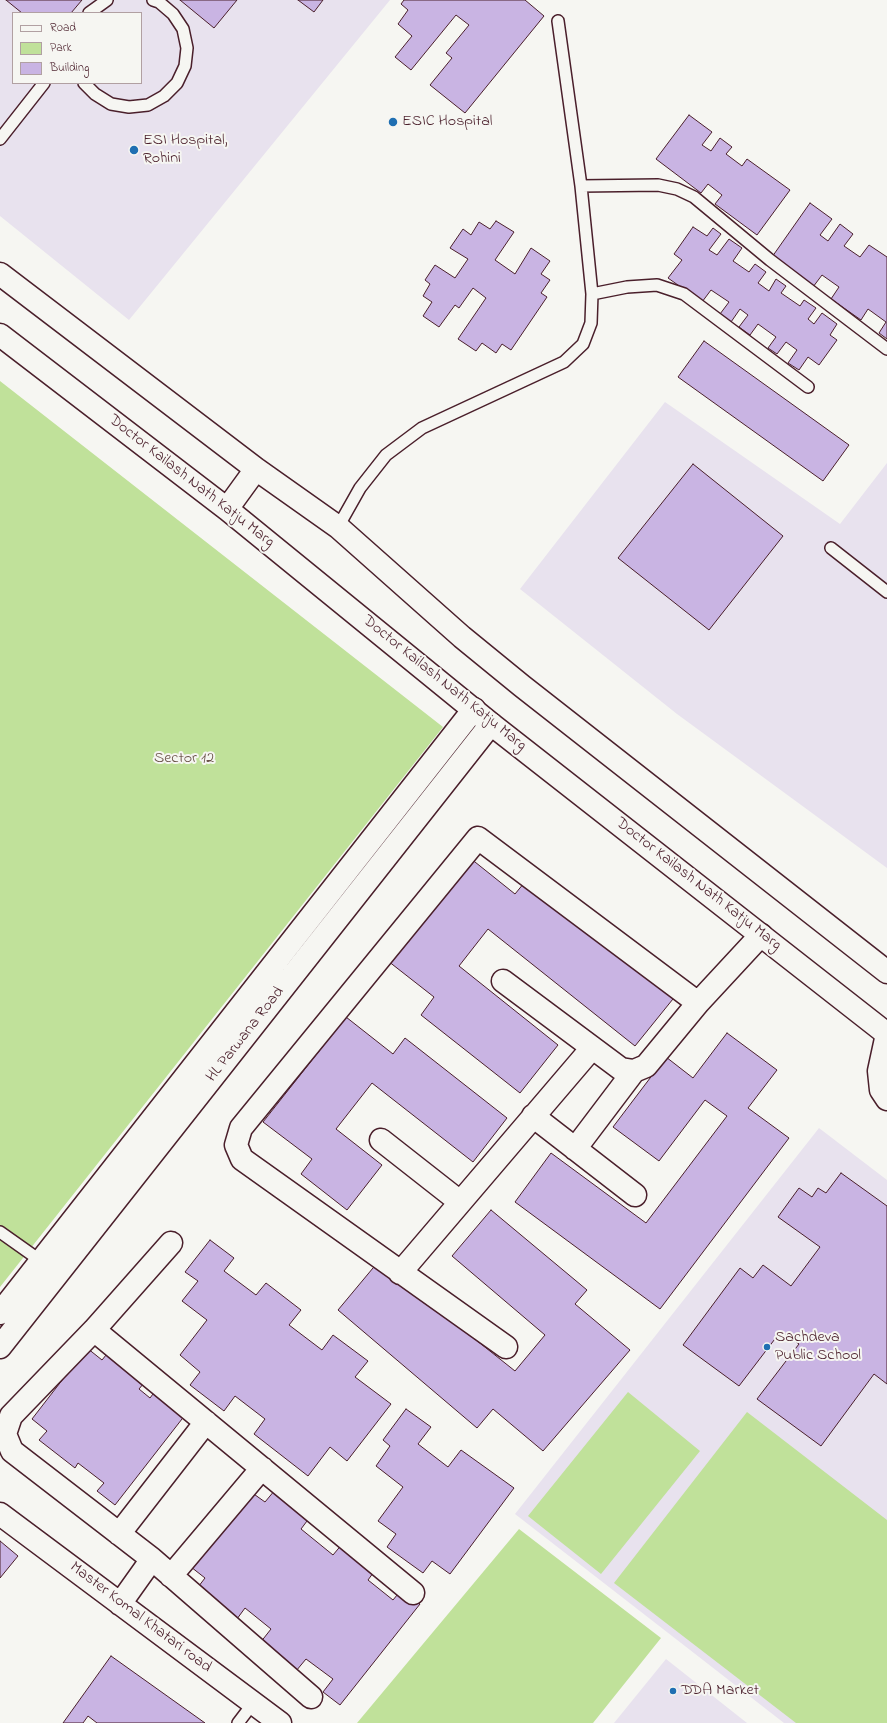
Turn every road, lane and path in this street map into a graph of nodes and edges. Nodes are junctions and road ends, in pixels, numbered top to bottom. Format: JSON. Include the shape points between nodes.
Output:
{"nodes":[{"id":1,"x":107,"y":0,"type":"edge"},
{"id":2,"x":153,"y":0,"type":"edge"},
{"id":3,"x":90,"y":12,"type":"edge"},
{"id":4,"x":558,"y":21,"type":"dead end"},
{"id":5,"x":43,"y":84,"type":"edge"},
{"id":6,"x":85,"y":84,"type":"edge"},
{"id":7,"x":0,"y":138,"type":"edge"},
{"id":8,"x":580,"y":186,"type":"junction"},
{"id":9,"x":0,"y":274,"type":"edge"},
{"id":10,"x":592,"y":294,"type":"junction"},
{"id":11,"x":0,"y":335,"type":"edge"},
{"id":12,"x":887,"y":349,"type":"edge"},
{"id":13,"x":808,"y":387,"type":"dead end"},
{"id":14,"x":256,"y":469,"type":"junction"},
{"id":15,"x":228,"y":509,"type":"junction"},
{"id":16,"x":338,"y":527,"type":"junction"},
{"id":17,"x":831,"y":548,"type":"dead end"},
{"id":18,"x":887,"y":592,"type":"edge"},
{"id":19,"x":474,"y":709,"type":"junction"},
{"id":20,"x":491,"y":724,"type":"junction"},
{"id":21,"x":761,"y":935,"type":"junction"},
{"id":22,"x":887,"y":972,"type":"edge"},
{"id":23,"x":503,"y":981,"type":"dead end"},
{"id":24,"x":698,"y":1003,"type":"junction"},
{"id":25,"x":887,"y":1034,"type":"edge"},
{"id":26,"x":592,"y":1048,"type":"junction"},
{"id":27,"x":634,"y":1071,"type":"junction"},
{"id":28,"x":887,"y":1099,"type":"edge"},
{"id":29,"x":534,"y":1116,"type":"junction"},
{"id":30,"x":381,"y":1140,"type":"dead end"},
{"id":31,"x":575,"y":1149,"type":"junction"},
{"id":32,"x":634,"y":1195,"type":"dead end"},
{"id":33,"x":460,"y":1202,"type":"junction"},
{"id":34,"x":0,"y":1232,"type":"edge"},
{"id":35,"x":171,"y":1242,"type":"dead end"},
{"id":36,"x":41,"y":1261,"type":"junction"},
{"id":37,"x":400,"y":1273,"type":"junction"},
{"id":38,"x":0,"y":1313,"type":"edge"},
{"id":39,"x":94,"y":1330,"type":"junction"},
{"id":40,"x":0,"y":1347,"type":"edge"},
{"id":41,"x":506,"y":1347,"type":"dead end"},
{"id":42,"x":206,"y":1422,"type":"junction"},
{"id":43,"x":262,"y":1468,"type":"junction"},
{"id":44,"x":0,"y":1514,"type":"edge"},
{"id":45,"x":119,"y":1534,"type":"junction"},
{"id":46,"x":152,"y":1559,"type":"junction"},
{"id":47,"x":171,"y":1576,"type":"junction"},
{"id":48,"x":413,"y":1593,"type":"dead end"},
{"id":49,"x":120,"y":1604,"type":"junction"},
{"id":50,"x":311,"y":1697,"type":"dead end"},
{"id":51,"x":254,"y":1702,"type":"junction"},
{"id":52,"x":238,"y":1723,"type":"edge"},
{"id":53,"x":280,"y":1723,"type":"edge"}],
"edges":[{"from":1,"to":3,"type":"lane"},
{"from":2,"to":6,"type":"lane","via":[[173,14],[183,29],[187,48],[185,66],[177,83],[164,96],[148,105],[129,107],[111,104],[94,94]]},
{"from":4,"to":8,"type":"lane"},
{"from":5,"to":7,"type":"lane"},
{"from":8,"to":10,"type":"lane"},
{"from":8,"to":12,"type":"lane","via":[[658,185],[678,189],[694,197],[770,260]]},
{"from":9,"to":14,"type":"street"},
{"from":10,"to":13,"type":"lane","via":[[627,287],[657,285],[684,294]]},
{"from":10,"to":16,"type":"lane","via":[[591,323],[583,344],[564,362],[422,428],[386,454],[360,488]]},
{"from":11,"to":15,"type":"street","name":"Doctor Kailash Nath Katju Marg"},
{"from":14,"to":15,"type":"street"},
{"from":14,"to":16,"type":"street"},
{"from":15,"to":19,"type":"street","name":"Doctor Kailash Nath Katju Marg"},
{"from":16,"to":22,"type":"street","via":[[462,637],[522,686]]},
{"from":17,"to":18,"type":"lane"},
{"from":19,"to":20,"type":"street","name":"Doctor Kailash Nath Katju Marg"},
{"from":19,"to":36,"type":"street"},
{"from":20,"to":21,"type":"street","name":"Doctor Kailash Nath Katju Marg"},
{"from":20,"to":40,"type":"street","name":"HL Parwana Road"},
{"from":21,"to":24,"type":"street"},
{"from":21,"to":25,"type":"street","name":"Doctor Kailash Nath Katju Marg"},
{"from":23,"to":26,"type":"street"},
{"from":24,"to":27,"type":"street","via":[[646,1066]]},
{"from":24,"to":37,"type":"street","via":[[478,838],[241,1128],[236,1145],[242,1159]]},
{"from":25,"to":28,"type":"street","via":[[879,1071],[881,1090]]},
{"from":26,"to":27,"type":"street","via":[[621,1069]]},
{"from":26,"to":29,"type":"street"},
{"from":27,"to":31,"type":"street"},
{"from":29,"to":31,"type":"street"},
{"from":29,"to":33,"type":"street"},
{"from":30,"to":33,"type":"street"},
{"from":31,"to":32,"type":"street"},
{"from":33,"to":37,"type":"street"},
{"from":34,"to":36,"type":"lane"},
{"from":35,"to":39,"type":"street"},
{"from":36,"to":38,"type":"street"},
{"from":37,"to":41,"type":"street"},
{"from":39,"to":42,"type":"street"},
{"from":39,"to":45,"type":"street","via":[[11,1416],[5,1434],[12,1451]]},
{"from":42,"to":43,"type":"street"},
{"from":42,"to":45,"type":"street"},
{"from":43,"to":47,"type":"street"},
{"from":43,"to":48,"type":"street"},
{"from":44,"to":49,"type":"street","name":"Master Komal Khatari road"},
{"from":45,"to":46,"type":"street"},
{"from":46,"to":47,"type":"street"},
{"from":46,"to":49,"type":"street"},
{"from":47,"to":50,"type":"street"},
{"from":49,"to":51,"type":"street","name":"Master Komal Khatari road"},
{"from":51,"to":52,"type":"lane"},
{"from":51,"to":53,"type":"street","name":"Master Komal Khatari road"}]}
